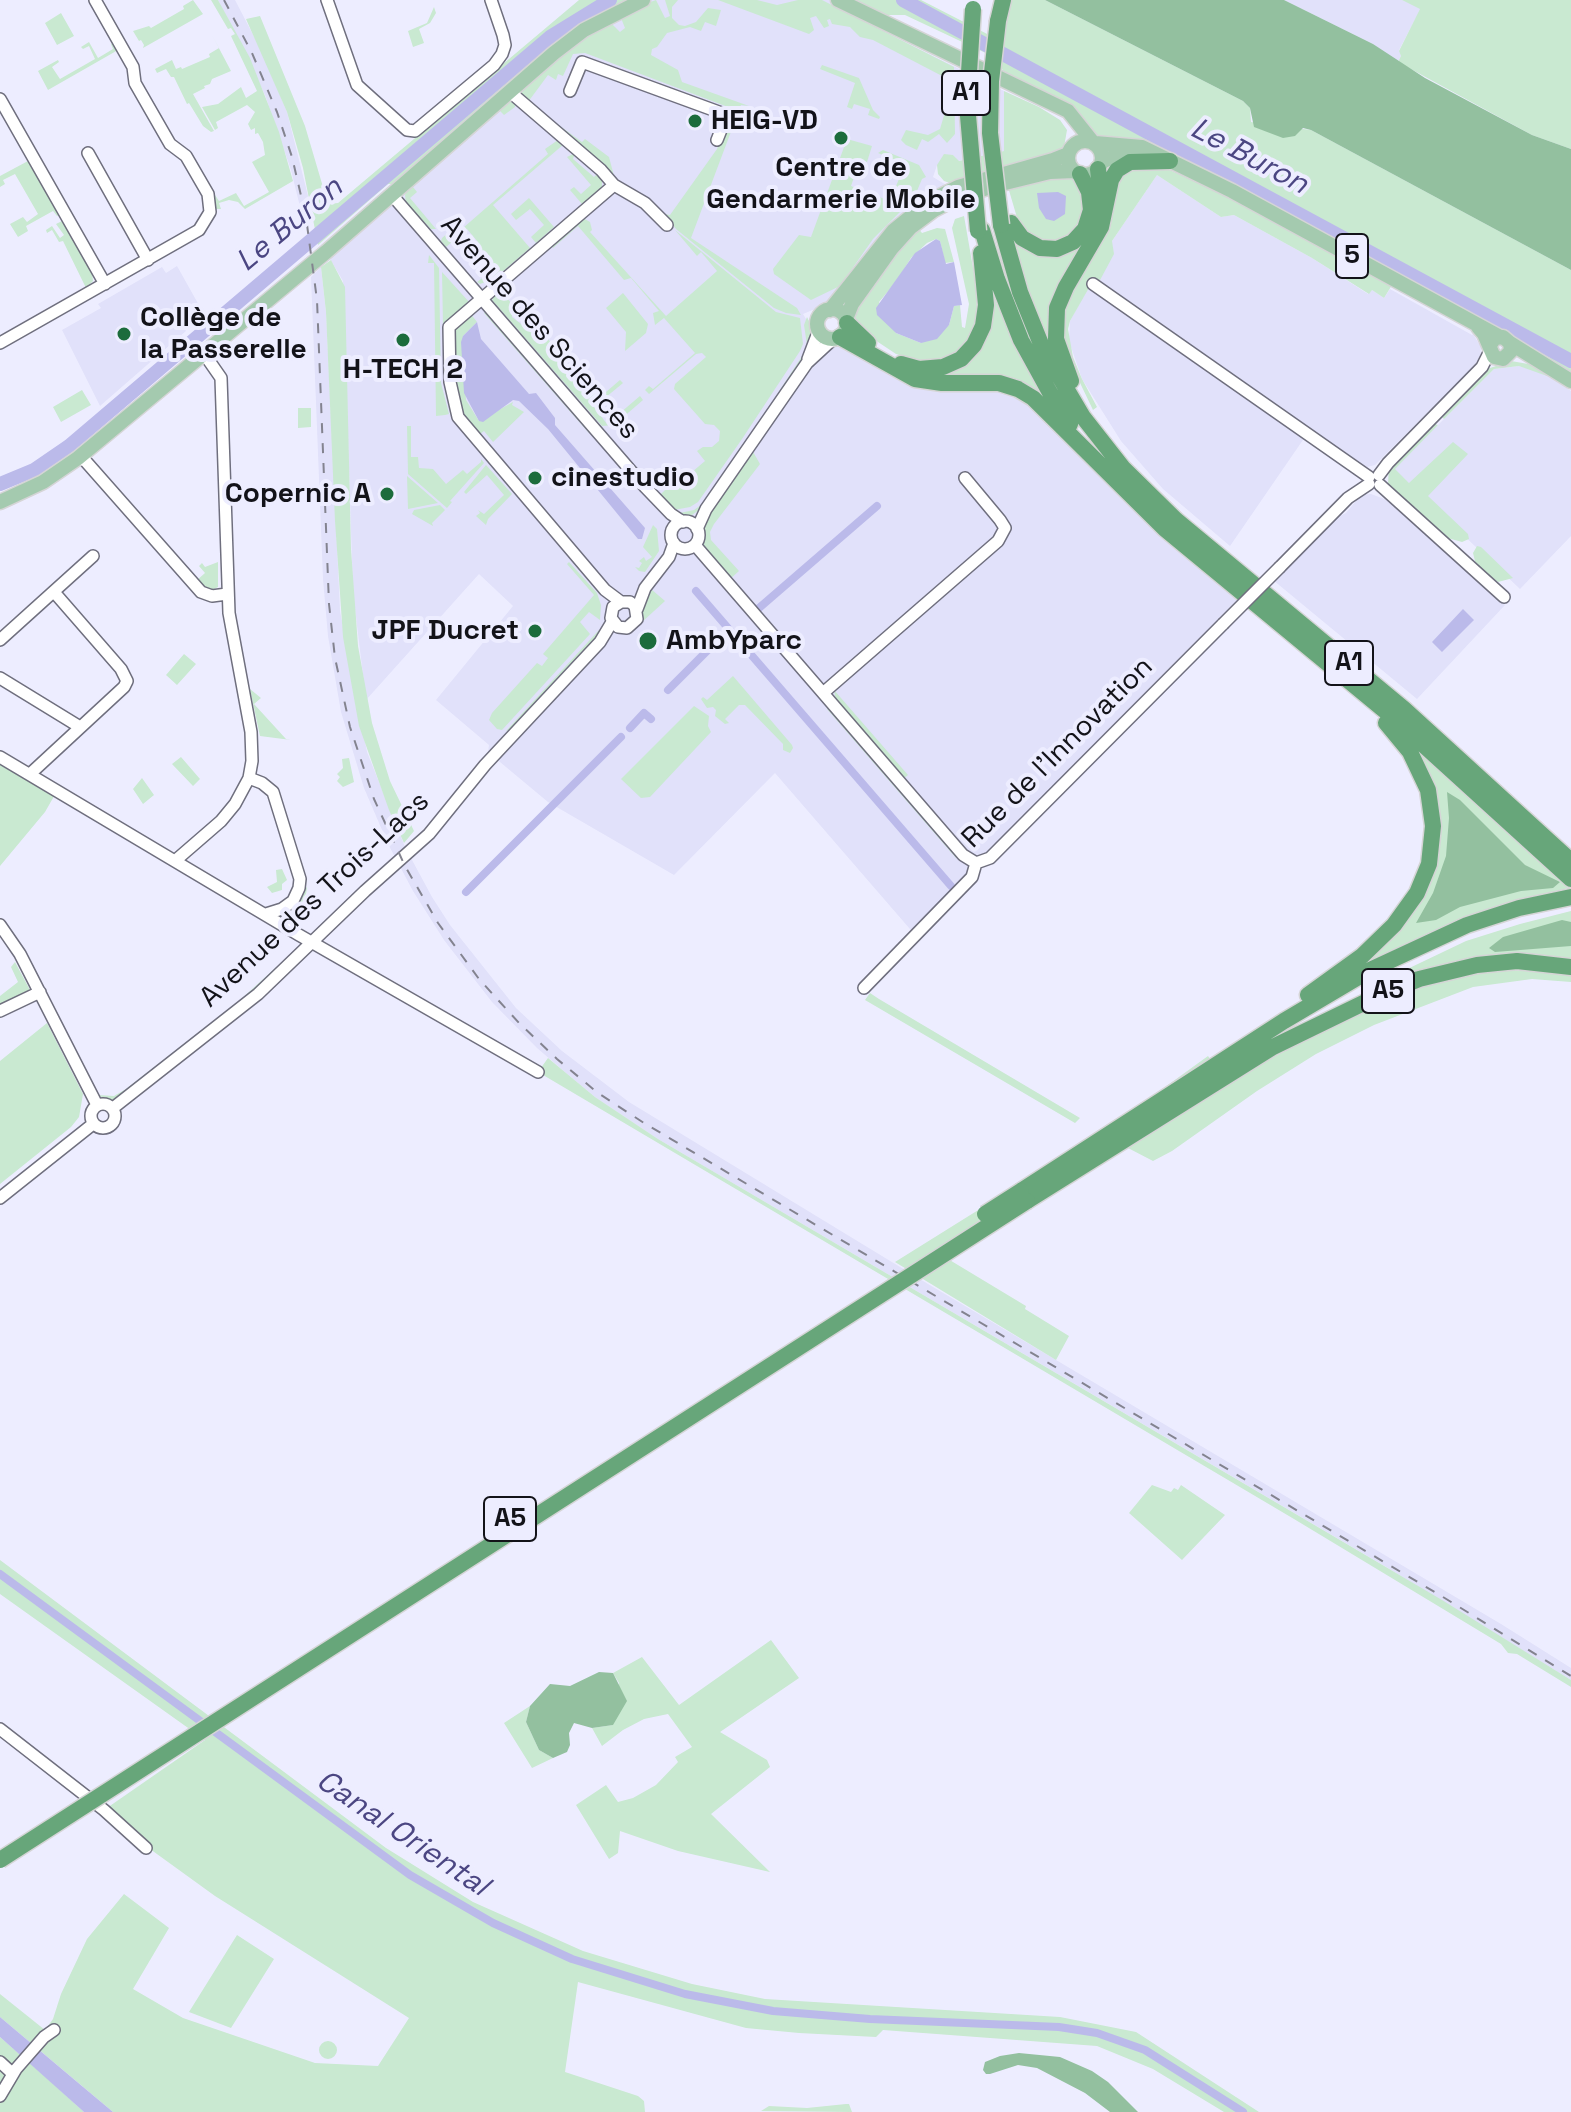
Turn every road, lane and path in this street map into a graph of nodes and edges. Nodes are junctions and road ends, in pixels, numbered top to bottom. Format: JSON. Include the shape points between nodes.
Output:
{"nodes":[{"id":1,"x":95,"y":0,"type":"edge"},
{"id":2,"x":327,"y":0,"type":"edge"},
{"id":3,"x":491,"y":0,"type":"edge"},
{"id":4,"x":643,"y":0,"type":"edge"},
{"id":5,"x":838,"y":0,"type":"edge"},
{"id":6,"x":1003,"y":0,"type":"edge"},
{"id":7,"x":974,"y":5,"type":"edge"},
{"id":8,"x":509,"y":91,"type":"junction"},
{"id":9,"x":570,"y":91,"type":"dead end"},
{"id":10,"x":0,"y":99,"type":"edge"},
{"id":11,"x":1059,"y":108,"type":"junction"},
{"id":12,"x":717,"y":140,"type":"dead end"},
{"id":13,"x":1094,"y":142,"type":"junction"},
{"id":14,"x":1070,"y":150,"type":"junction"},
{"id":15,"x":88,"y":153,"type":"dead end"},
{"id":16,"x":1164,"y":158,"type":"junction"},
{"id":17,"x":1100,"y":166,"type":"junction"},
{"id":18,"x":1077,"y":173,"type":"junction"},
{"id":19,"x":614,"y":185,"type":"junction"},
{"id":20,"x":391,"y":194,"type":"junction"},
{"id":21,"x":1102,"y":222,"type":"junction"},
{"id":22,"x":1006,"y":224,"type":"junction"},
{"id":23,"x":667,"y":225,"type":"dead end"},
{"id":24,"x":980,"y":231,"type":"junction"},
{"id":25,"x":148,"y":260,"type":"junction"},
{"id":26,"x":105,"y":284,"type":"junction"},
{"id":27,"x":1093,"y":284,"type":"dead end"},
{"id":28,"x":481,"y":298,"type":"junction"},
{"id":29,"x":830,"y":310,"type":"junction"},
{"id":30,"x":819,"y":330,"type":"junction"},
{"id":31,"x":841,"y":330,"type":"junction"},
{"id":32,"x":0,"y":343,"type":"edge"},
{"id":33,"x":1499,"y":349,"type":"junction"},
{"id":34,"x":205,"y":355,"type":"junction"},
{"id":35,"x":807,"y":363,"type":"junction"},
{"id":36,"x":1571,"y":381,"type":"edge"},
{"id":37,"x":81,"y":456,"type":"junction"},
{"id":38,"x":1123,"y":468,"type":"junction"},
{"id":39,"x":965,"y":478,"type":"dead end"},
{"id":40,"x":1374,"y":480,"type":"junction"},
{"id":41,"x":1125,"y":491,"type":"junction"},
{"id":42,"x":650,"y":493,"type":"junction"},
{"id":43,"x":0,"y":502,"type":"edge"},
{"id":44,"x":690,"y":524,"type":"junction"},
{"id":45,"x":673,"y":539,"type":"junction"},
{"id":46,"x":690,"y":547,"type":"junction"},
{"id":47,"x":93,"y":556,"type":"dead end"},
{"id":48,"x":669,"y":557,"type":"junction"},
{"id":49,"x":593,"y":578,"type":"junction"},
{"id":50,"x":645,"y":588,"type":"junction"},
{"id":51,"x":54,"y":592,"type":"junction"},
{"id":52,"x":227,"y":594,"type":"junction"},
{"id":53,"x":1504,"y":597,"type":"dead end"},
{"id":54,"x":624,"y":602,"type":"junction"},
{"id":55,"x":637,"y":609,"type":"junction"},
{"id":56,"x":615,"y":621,"type":"junction"},
{"id":57,"x":0,"y":640,"type":"edge"},
{"id":58,"x":1342,"y":674,"type":"junction"},
{"id":59,"x":0,"y":678,"type":"edge"},
{"id":60,"x":823,"y":693,"type":"junction"},
{"id":61,"x":80,"y":727,"type":"junction"},
{"id":62,"x":0,"y":757,"type":"edge"},
{"id":63,"x":30,"y":774,"type":"junction"},
{"id":64,"x":249,"y":778,"type":"junction"},
{"id":65,"x":176,"y":860,"type":"junction"},
{"id":66,"x":1571,"y":861,"type":"edge"},
{"id":67,"x":976,"y":863,"type":"junction"},
{"id":68,"x":1571,"y":879,"type":"edge"},
{"id":69,"x":1568,"y":901,"type":"edge"},
{"id":70,"x":266,"y":914,"type":"junction"},
{"id":71,"x":0,"y":925,"type":"edge"},
{"id":72,"x":313,"y":942,"type":"junction"},
{"id":73,"x":1571,"y":967,"type":"edge"},
{"id":74,"x":864,"y":988,"type":"dead end"},
{"id":75,"x":40,"y":992,"type":"junction"},
{"id":76,"x":0,"y":1011,"type":"edge"},
{"id":77,"x":1231,"y":1055,"type":"junction"},
{"id":78,"x":538,"y":1072,"type":"dead end"},
{"id":79,"x":1218,"y":1073,"type":"junction"},
{"id":80,"x":97,"y":1105,"type":"junction"},
{"id":81,"x":113,"y":1108,"type":"junction"},
{"id":82,"x":93,"y":1124,"type":"junction"},
{"id":83,"x":0,"y":1198,"type":"edge"},
{"id":84,"x":0,"y":1729,"type":"edge"},
{"id":85,"x":0,"y":1847,"type":"edge"},
{"id":86,"x":146,"y":1848,"type":"dead end"},
{"id":87,"x":0,"y":1860,"type":"edge"},
{"id":88,"x":49,"y":2034,"type":"dead end"},
{"id":89,"x":0,"y":2062,"type":"edge"},
{"id":90,"x":14,"y":2071,"type":"junction"},
{"id":91,"x":0,"y":2096,"type":"edge"}],
"edges":[{"from":1,"to":25,"type":"street","via":[[167,140],[186,156],[210,201],[203,227]]},
{"from":2,"to":3,"type":"street","via":[[357,85],[407,130],[415,131],[502,54],[503,35]]},
{"from":4,"to":8,"type":"main road","via":[[584,30]]},
{"from":5,"to":11,"type":"main road"},
{"from":6,"to":22,"type":"highway","number":"A1","bridge":true,"via":[[991,81],[990,133]]},
{"from":7,"to":24,"type":"highway","number":"A1","bridge":true,"via":[[966,90]]},
{"from":8,"to":19,"type":"street"},
{"from":8,"to":20,"type":"main road"},
{"from":9,"to":12,"type":"street","via":[[582,62],[727,115]]},
{"from":10,"to":26,"type":"street"},
{"from":11,"to":13,"type":"main road","via":[[1074,116]]},
{"from":11,"to":14,"type":"main road","via":[[1071,129]]},
{"from":13,"to":14,"type":"main road","via":[[1082,140]]},
{"from":13,"to":16,"type":"main road","number":"5","via":[[1134,145]]},
{"from":13,"to":17,"type":"main road","via":[[1101,152]]},
{"from":14,"to":18,"type":"main road","via":[[1068,162]]},
{"from":14,"to":29,"type":"main road","via":[[930,201],[893,231]]},
{"from":15,"to":25,"type":"street"},
{"from":16,"to":17,"type":"main road","number":"5","via":[[1126,154]]},
{"from":16,"to":21,"type":"highway","via":[[1133,161],[1117,170]]},
{"from":16,"to":33,"type":"main road","number":"5","via":[[1471,321]]},
{"from":17,"to":18,"type":"main road","via":[[1091,174]]},
{"from":17,"to":21,"type":"highway"},
{"from":18,"to":22,"type":"highway","via":[[1091,207],[1085,229],[1073,242],[1057,249],[1040,248]]},
{"from":18,"to":31,"type":"main road","via":[[1050,172],[997,185],[934,210],[892,248],[852,304]]},
{"from":19,"to":23,"type":"street","via":[[645,203]]},
{"from":19,"to":28,"type":"street"},
{"from":20,"to":28,"type":"street","name":"Avenue des Sciences"},
{"from":20,"to":34,"type":"main road"},
{"from":21,"to":38,"type":"highway","via":[[1061,297],[1056,335],[1073,387]]},
{"from":22,"to":38,"type":"highway","number":"A1","via":[[1020,292],[1048,358],[1083,417]]},
{"from":24,"to":31,"type":"highway","via":[[985,317],[980,336],[961,359],[935,369],[909,366]]},
{"from":24,"to":41,"type":"highway","number":"A1","via":[[1003,298],[1038,373],[1077,434]]},
{"from":25,"to":26,"type":"street"},
{"from":26,"to":32,"type":"street"},
{"from":27,"to":40,"type":"street"},
{"from":28,"to":42,"type":"street","name":"Avenue des Sciences"},
{"from":28,"to":49,"type":"street","via":[[449,327],[450,382],[458,417]]},
{"from":29,"to":30,"type":"main road","via":[[820,316]]},
{"from":29,"to":31,"type":"main road","via":[[841,312]]},
{"from":30,"to":31,"type":"main road","via":[[823,336]]},
{"from":30,"to":35,"type":"street"},
{"from":31,"to":35,"type":"street"},
{"from":31,"to":41,"type":"highway","via":[[915,379],[993,382],[1018,389]]},
{"from":33,"to":36,"type":"main road","number":"5"},
{"from":33,"to":40,"type":"street","name":"Rue de l'Innovation"},
{"from":34,"to":37,"type":"main road"},
{"from":34,"to":52,"type":"street","via":[[221,378]]},
{"from":35,"to":44,"type":"street","via":[[706,509]]},
{"from":37,"to":43,"type":"main road"},
{"from":37,"to":52,"type":"street","via":[[201,592]]},
{"from":38,"to":66,"type":"highway","number":"A1","via":[[1176,520],[1413,717]]},
{"from":39,"to":60,"type":"street","via":[[1005,528],[998,541]]},
{"from":40,"to":53,"type":"street"},
{"from":40,"to":67,"type":"street","name":"Rue de l'Innovation","bridge":true,"via":[[1348,498],[990,858]]},
{"from":41,"to":58,"type":"highway","number":"A1"},
{"from":42,"to":44,"type":"street","name":"Avenue des Sciences"},
{"from":42,"to":45,"type":"street","name":"Avenue des Sciences"},
{"from":44,"to":45,"type":"street","via":[[674,528]]},
{"from":44,"to":46,"type":"street","via":[[699,537]]},
{"from":45,"to":46,"type":"street"},
{"from":45,"to":48,"type":"street"},
{"from":46,"to":48,"type":"street"},
{"from":46,"to":60,"type":"street"},
{"from":47,"to":51,"type":"street"},
{"from":48,"to":50,"type":"street"},
{"from":49,"to":54,"type":"street"},
{"from":49,"to":56,"type":"street"},
{"from":50,"to":54,"type":"street"},
{"from":50,"to":55,"type":"street"},
{"from":51,"to":57,"type":"street"},
{"from":51,"to":61,"type":"street","via":[[127,681]]},
{"from":52,"to":64,"type":"street","via":[[251,732]]},
{"from":54,"to":55,"type":"street"},
{"from":54,"to":56,"type":"street","via":[[613,607]]},
{"from":55,"to":56,"type":"street","via":[[635,623]]},
{"from":56,"to":72,"type":"street","name":"Avenue des Trois-Lacs","via":[[436,827]]},
{"from":58,"to":68,"type":"highway","number":"A1"},
{"from":58,"to":77,"type":"highway","via":[[1400,739],[1422,774],[1433,816],[1429,864],[1412,902],[1385,935]]},
{"from":59,"to":61,"type":"street"},
{"from":60,"to":67,"type":"street","via":[[963,855]]},
{"from":61,"to":63,"type":"street"},
{"from":62,"to":63,"type":"street"},
{"from":63,"to":65,"type":"street"},
{"from":64,"to":65,"type":"street","via":[[221,821]]},
{"from":64,"to":70,"type":"street","via":[[273,792],[300,879],[293,901]]},
{"from":65,"to":70,"type":"street"},
{"from":67,"to":74,"type":"street","name":"Rue de l'Innovation","via":[[972,877]]},
{"from":69,"to":77,"type":"highway","number":"A5","via":[[1499,914],[1415,948]]},
{"from":69,"to":79,"type":"highway","via":[[1418,955]]},
{"from":70,"to":72,"type":"street"},
{"from":71,"to":75,"type":"street"},
{"from":72,"to":78,"type":"street"},
{"from":72,"to":81,"type":"street","name":"Avenue des Trois-Lacs","via":[[258,994]]},
{"from":73,"to":79,"type":"highway","number":"A5","via":[[1497,962],[1419,979]]},
{"from":75,"to":76,"type":"street"},
{"from":75,"to":80,"type":"street"},
{"from":77,"to":79,"type":"highway","number":"A5"},
{"from":79,"to":85,"type":"highway","number":"A5","bridge":true},
{"from":79,"to":87,"type":"highway","number":"A5","bridge":true,"via":[[1175,1108]]},
{"from":80,"to":81,"type":"street"},
{"from":80,"to":82,"type":"street","via":[[90,1113]]},
{"from":81,"to":82,"type":"street","via":[[115,1118],[109,1126]]},
{"from":82,"to":83,"type":"street"},
{"from":84,"to":86,"type":"street"},
{"from":88,"to":90,"type":"street"},
{"from":89,"to":90,"type":"street"},
{"from":90,"to":91,"type":"street"}]}
